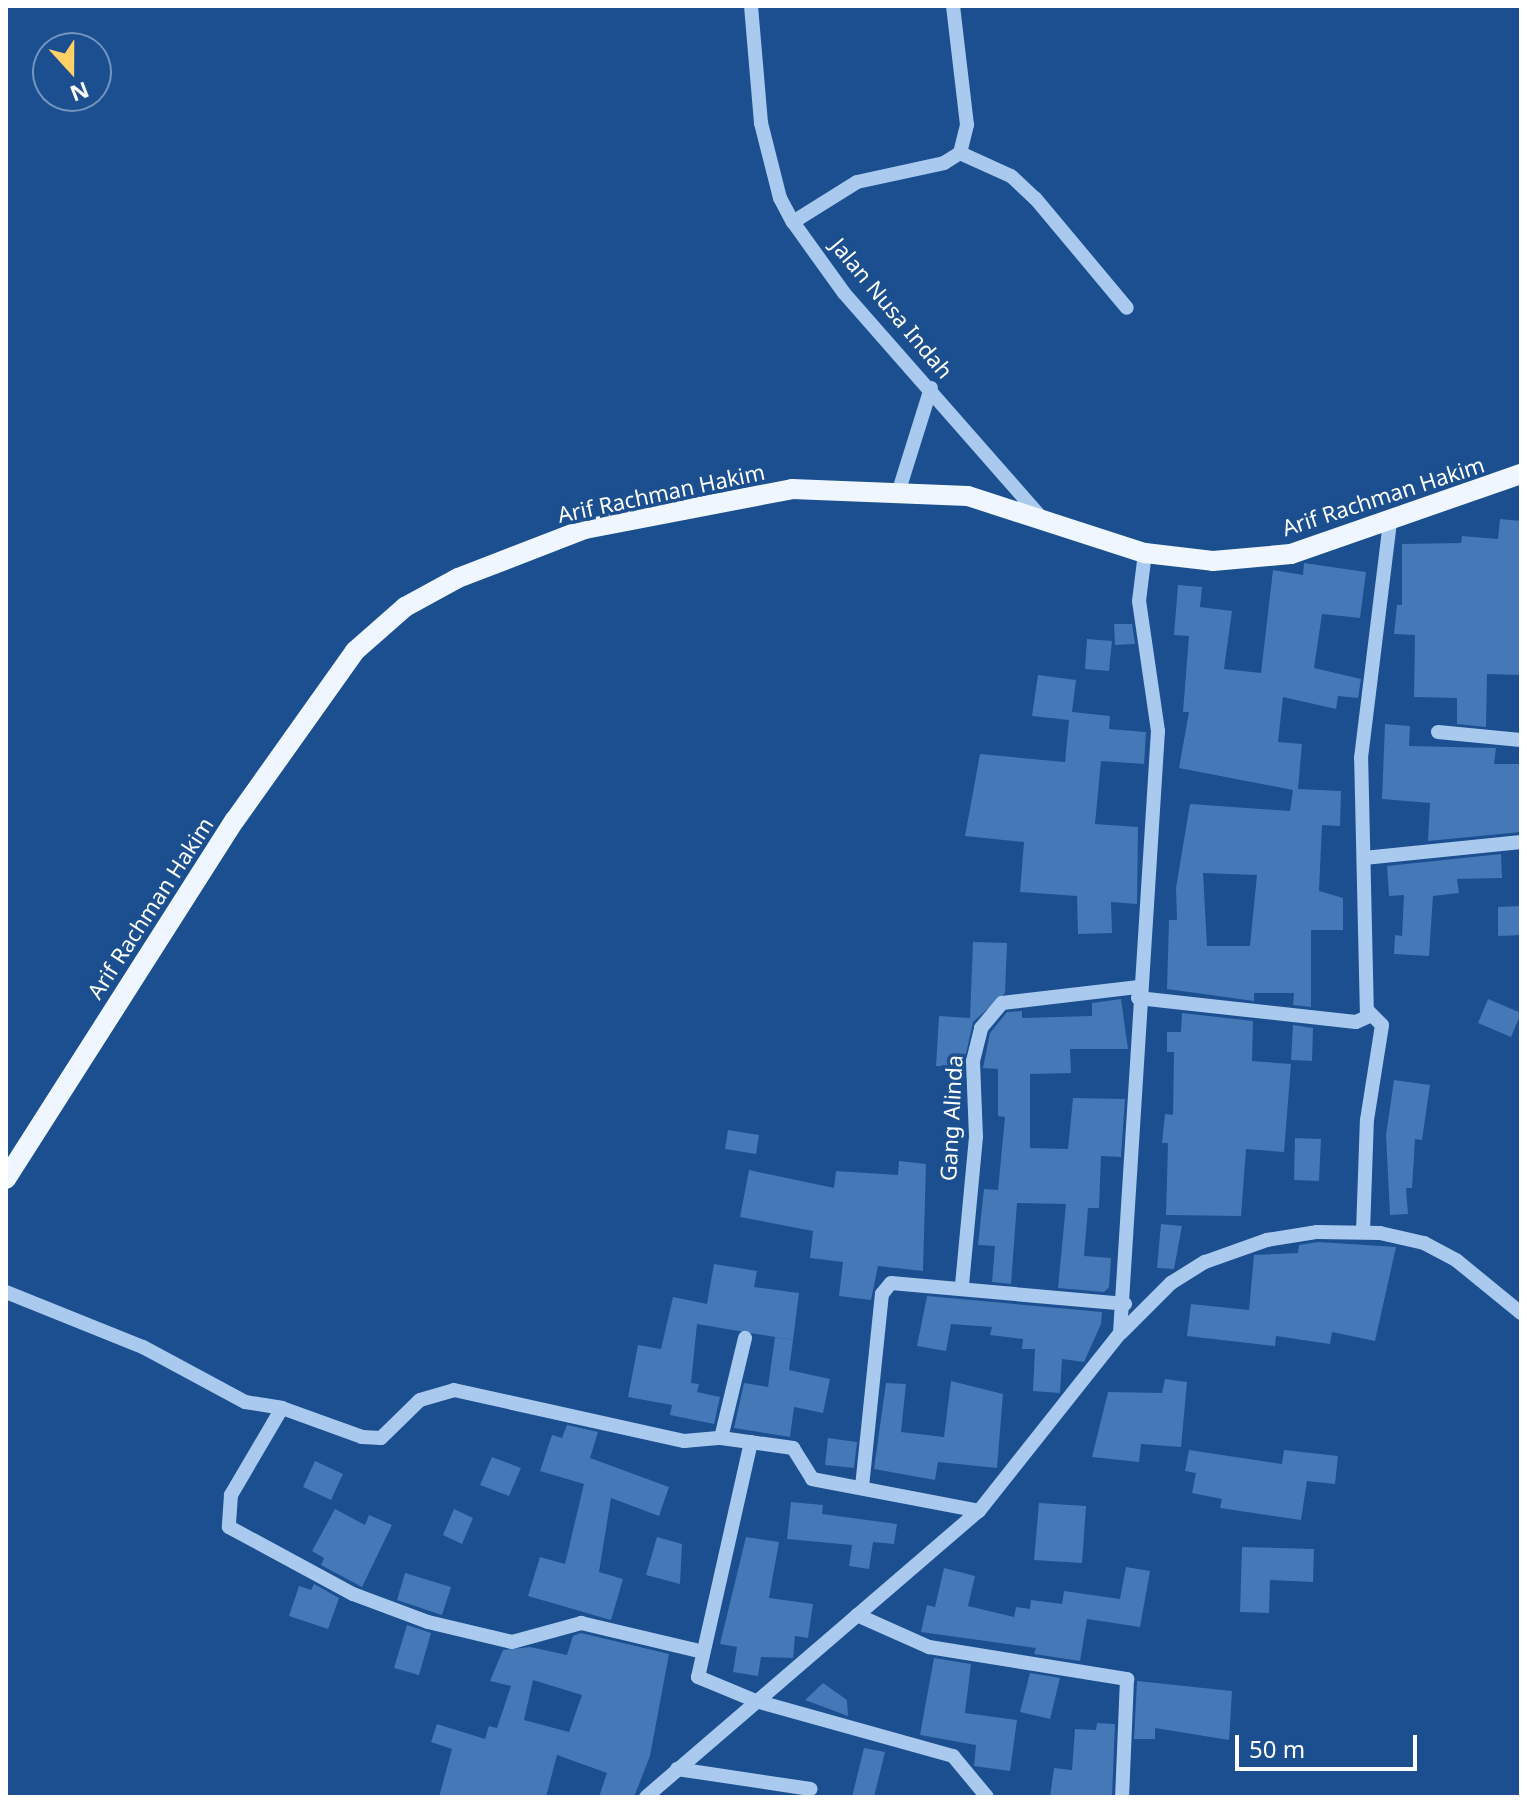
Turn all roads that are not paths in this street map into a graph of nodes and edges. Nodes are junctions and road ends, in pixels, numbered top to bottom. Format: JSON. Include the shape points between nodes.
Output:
{"nodes":[{"id":1,"x":751,"y":6,"type":"edge"},
{"id":2,"x":953,"y":6,"type":"edge"},
{"id":3,"x":960,"y":153,"type":"junction"},
{"id":4,"x":793,"y":222,"type":"junction"},
{"id":5,"x":1127,"y":308,"type":"dead end"},
{"id":6,"x":931,"y":388,"type":"junction"},
{"id":7,"x":1521,"y":474,"type":"edge"},
{"id":8,"x":899,"y":490,"type":"junction"},
{"id":9,"x":1041,"y":517,"type":"junction"},
{"id":10,"x":1390,"y":522,"type":"junction"},
{"id":11,"x":1145,"y":553,"type":"junction"},
{"id":12,"x":1438,"y":732,"type":"dead end"},
{"id":13,"x":1521,"y":740,"type":"edge"},
{"id":14,"x":1521,"y":842,"type":"edge"},
{"id":15,"x":1364,"y":858,"type":"junction"},
{"id":16,"x":1138,"y":992,"type":"junction"},
{"id":17,"x":1369,"y":1012,"type":"junction"},
{"id":18,"x":6,"y":1179,"type":"edge"},
{"id":19,"x":1363,"y":1232,"type":"junction"},
{"id":20,"x":962,"y":1285,"type":"junction"},
{"id":21,"x":6,"y":1292,"type":"edge"},
{"id":22,"x":1125,"y":1304,"type":"junction"},
{"id":23,"x":1521,"y":1313,"type":"edge"},
{"id":24,"x":1120,"y":1333,"type":"junction"},
{"id":25,"x":745,"y":1338,"type":"dead end"},
{"id":26,"x":282,"y":1408,"type":"junction"},
{"id":27,"x":721,"y":1438,"type":"junction"},
{"id":28,"x":751,"y":1442,"type":"junction"},
{"id":29,"x":862,"y":1487,"type":"junction"},
{"id":30,"x":979,"y":1511,"type":"junction"},
{"id":31,"x":857,"y":1615,"type":"junction"},
{"id":32,"x":699,"y":1651,"type":"junction"},
{"id":33,"x":756,"y":1701,"type":"junction"},
{"id":34,"x":677,"y":1769,"type":"junction"},
{"id":35,"x":811,"y":1789,"type":"dead end"},
{"id":36,"x":646,"y":1797,"type":"edge"},
{"id":37,"x":987,"y":1797,"type":"edge"},
{"id":38,"x":1122,"y":1797,"type":"edge"}],
"edges":[{"from":1,"to":4,"type":"street","name":"Jalan Nusa Indah","via":[[761,123],[780,198]]},
{"from":2,"to":3,"type":"street","via":[[967,125]]},
{"from":3,"to":4,"type":"street","via":[[944,163],[857,182]]},
{"from":3,"to":5,"type":"street","via":[[1019,183]]},
{"from":4,"to":6,"type":"street","name":"Jalan Nusa Indah","via":[[844,293]]},
{"from":6,"to":8,"type":"street"},
{"from":6,"to":9,"type":"street","name":"Jalan Nusa Indah"},
{"from":7,"to":10,"type":"main road","name":"Arif Rachman Hakim"},
{"from":8,"to":9,"type":"main road","name":"Arif Rachman Hakim","via":[[968,496]]},
{"from":8,"to":18,"type":"main road","name":"Arif Rachman Hakim","via":[[792,489],[585,529],[458,578],[405,607],[355,651],[235,820]]},
{"from":9,"to":11,"type":"main road","name":"Arif Rachman Hakim"},
{"from":10,"to":11,"type":"main road","name":"Arif Rachman Hakim","via":[[1291,554],[1213,561]]},
{"from":10,"to":15,"type":"street","via":[[1362,743]]},
{"from":11,"to":16,"type":"street","via":[[1139,601],[1158,731]]},
{"from":12,"to":13,"type":"street"},
{"from":14,"to":15,"type":"street"},
{"from":15,"to":17,"type":"street"},
{"from":16,"to":17,"type":"street","name":"Gang Alinda","via":[[1356,1022]]},
{"from":16,"to":20,"type":"street","name":"Gang Alinda","via":[[1002,1003],[981,1028],[973,1061],[976,1137]]},
{"from":16,"to":22,"type":"street"},
{"from":17,"to":19,"type":"street","via":[[1382,1025],[1367,1120]]},
{"from":19,"to":23,"type":"street","via":[[1424,1243],[1456,1260]]},
{"from":19,"to":24,"type":"street","via":[[1267,1240],[1205,1262],[1171,1283]]},
{"from":20,"to":22,"type":"street"},
{"from":20,"to":29,"type":"street","via":[[899,1282],[882,1294]]},
{"from":21,"to":26,"type":"street","via":[[143,1347],[245,1402]]},
{"from":22,"to":24,"type":"street"},
{"from":24,"to":30,"type":"street"},
{"from":25,"to":27,"type":"street"},
{"from":26,"to":27,"type":"street","via":[[374,1439],[420,1400],[454,1390],[684,1441]]},
{"from":26,"to":32,"type":"street","via":[[231,1495],[229,1527],[353,1594],[428,1622],[512,1642],[581,1623]]},
{"from":27,"to":28,"type":"street"},
{"from":28,"to":29,"type":"street","via":[[793,1448],[812,1479]]},
{"from":28,"to":32,"type":"street"},
{"from":29,"to":30,"type":"street"},
{"from":30,"to":31,"type":"street"},
{"from":31,"to":33,"type":"street"},
{"from":31,"to":38,"type":"street","via":[[929,1647],[1127,1679]]},
{"from":32,"to":33,"type":"street","via":[[696,1672],[702,1682]]},
{"from":33,"to":34,"type":"street"},
{"from":33,"to":37,"type":"street","via":[[953,1756]]},
{"from":34,"to":35,"type":"street"},
{"from":34,"to":36,"type":"street"}]}
